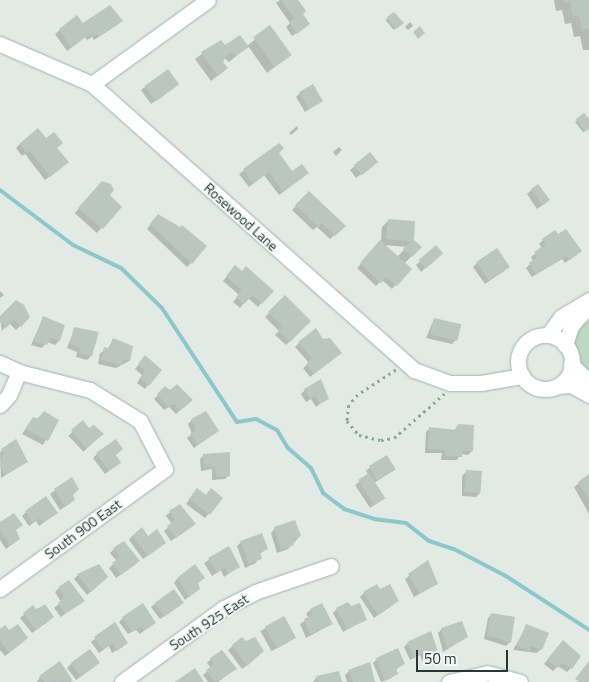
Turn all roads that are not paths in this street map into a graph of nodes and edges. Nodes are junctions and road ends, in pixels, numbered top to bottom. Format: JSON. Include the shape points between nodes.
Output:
{"nodes":[{"id":1,"x":208,"y":0,"type":"edge"},
{"id":2,"x":0,"y":44,"type":"edge"},
{"id":3,"x":92,"y":84,"type":"junction"},
{"id":4,"x":589,"y":300,"type":"edge"},
{"id":5,"x":589,"y":305,"type":"edge"},
{"id":6,"x":548,"y":335,"type":"junction"},
{"id":7,"x":565,"y":345,"type":"junction"},
{"id":8,"x":0,"y":363,"type":"edge"},
{"id":9,"x":571,"y":364,"type":"junction"},
{"id":10,"x":520,"y":370,"type":"junction"},
{"id":11,"x":19,"y":372,"type":"junction"},
{"id":12,"x":589,"y":382,"type":"edge"},
{"id":13,"x":557,"y":386,"type":"junction"},
{"id":14,"x":589,"y":395,"type":"edge"},
{"id":15,"x":0,"y":405,"type":"edge"},
{"id":16,"x":331,"y":566,"type":"dead end"},
{"id":17,"x":0,"y":589,"type":"edge"},
{"id":18,"x":518,"y":681,"type":"edge"},
{"id":19,"x":122,"y":682,"type":"edge"},
{"id":20,"x":449,"y":682,"type":"edge"}],
"edges":[{"from":1,"to":3,"type":"street"},
{"from":2,"to":3,"type":"street","name":"Rosewood Lane"},
{"from":3,"to":10,"type":"street","name":"Rosewood Lane","via":[[414,370],[456,383],[481,383]]},
{"from":4,"to":6,"type":"street","via":[[561,317]]},
{"from":5,"to":7,"type":"street","via":[[571,326]]},
{"from":6,"to":7,"type":"street"},
{"from":6,"to":10,"type":"street","via":[[529,340],[522,347]]},
{"from":7,"to":9,"type":"street"},
{"from":8,"to":11,"type":"street"},
{"from":9,"to":12,"type":"street"},
{"from":9,"to":13,"type":"street","via":[[566,378]]},
{"from":10,"to":13,"type":"street","via":[[539,388]]},
{"from":11,"to":15,"type":"street","via":[[9,395]]},
{"from":11,"to":17,"type":"street","name":"South 900 East","via":[[90,390],[140,422],[165,469]]},
{"from":13,"to":14,"type":"street","via":[[571,385]]},
{"from":16,"to":19,"type":"street","name":"South 925 East","via":[[255,592],[224,608]]},
{"from":18,"to":20,"type":"street","via":[[487,674]]}]}
